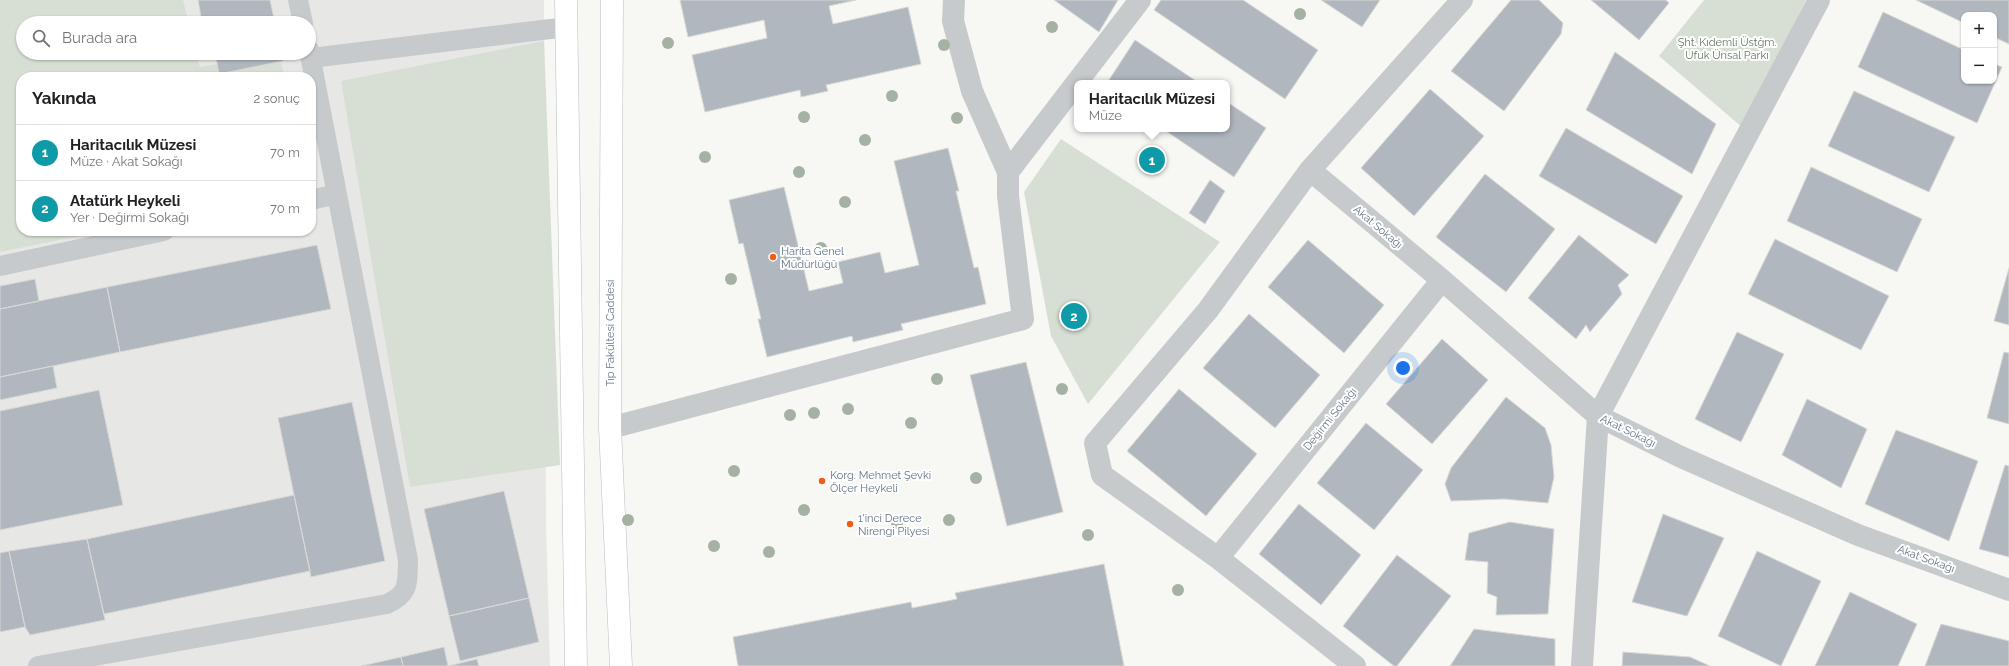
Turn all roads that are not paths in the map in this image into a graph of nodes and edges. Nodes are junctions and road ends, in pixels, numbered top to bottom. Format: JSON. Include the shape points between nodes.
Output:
{"nodes":[{"id":1,"x":298,"y":0,"type":"edge"},
{"id":2,"x":566,"y":0,"type":"edge"},
{"id":3,"x":612,"y":0,"type":"edge"},
{"id":4,"x":954,"y":0,"type":"edge"},
{"id":5,"x":1140,"y":0,"type":"edge"},
{"id":6,"x":1462,"y":0,"type":"edge"},
{"id":7,"x":1819,"y":0,"type":"edge"},
{"id":8,"x":301,"y":16,"type":"edge"},
{"id":9,"x":567,"y":27,"type":"junction"},
{"id":10,"x":316,"y":53,"type":"edge"},
{"id":11,"x":311,"y":60,"type":"edge"},
{"id":12,"x":313,"y":72,"type":"edge"},
{"id":13,"x":1079,"y":80,"type":"edge"},
{"id":14,"x":316,"y":85,"type":"edge"},
{"id":15,"x":1074,"y":86,"type":"edge"},
{"id":16,"x":1310,"y":170,"type":"junction"},
{"id":17,"x":1008,"y":172,"type":"junction"},
{"id":18,"x":337,"y":194,"type":"junction"},
{"id":19,"x":316,"y":199,"type":"edge"},
{"id":20,"x":141,"y":236,"type":"edge"},
{"id":21,"x":0,"y":266,"type":"edge"},
{"id":22,"x":1442,"y":280,"type":"junction"},
{"id":23,"x":1598,"y":416,"type":"junction"},
{"id":24,"x":610,"y":428,"type":"junction"},
{"id":25,"x":1218,"y":558,"type":"junction"},
{"id":26,"x":2009,"y":590,"type":"edge"},
{"id":27,"x":38,"y":666,"type":"edge"},
{"id":28,"x":576,"y":666,"type":"edge"},
{"id":29,"x":620,"y":666,"type":"edge"},
{"id":30,"x":1355,"y":666,"type":"edge"},
{"id":31,"x":1582,"y":666,"type":"edge"}],
"edges":[{"from":1,"to":8,"type":"lane"},
{"from":2,"to":9,"type":"main road"},
{"from":3,"to":24,"type":"main road","name":"Tıp Fakültesi Caddesi"},
{"from":4,"to":17,"type":"street","via":[[953,21],[972,91]]},
{"from":5,"to":13,"type":"street"},
{"from":6,"to":16,"type":"street"},
{"from":7,"to":23,"type":"street"},
{"from":9,"to":10,"type":"lane"},
{"from":9,"to":28,"type":"main road"},
{"from":11,"to":12,"type":"lane"},
{"from":14,"to":18,"type":"lane"},
{"from":15,"to":17,"type":"street"},
{"from":16,"to":22,"type":"street","name":"Akat Sokağı"},
{"from":16,"to":25,"type":"street","via":[[1208,310],[1095,443],[1102,475]]},
{"from":17,"to":24,"type":"street","via":[[1008,196],[1023,319]]},
{"from":18,"to":19,"type":"lane"},
{"from":18,"to":27,"type":"lane","via":[[408,560],[407,584],[400,598],[387,604]]},
{"from":20,"to":21,"type":"lane"},
{"from":22,"to":23,"type":"street","name":"Akat Sokağı"},
{"from":22,"to":25,"type":"street","name":"Değirmi Sokağı"},
{"from":23,"to":26,"type":"street","name":"Akat Sokağı","via":[[1681,457],[1858,534]]},
{"from":23,"to":31,"type":"street"},
{"from":24,"to":29,"type":"main road","name":"Tıp Fakültesi Caddesi"},
{"from":25,"to":30,"type":"street"}]}
